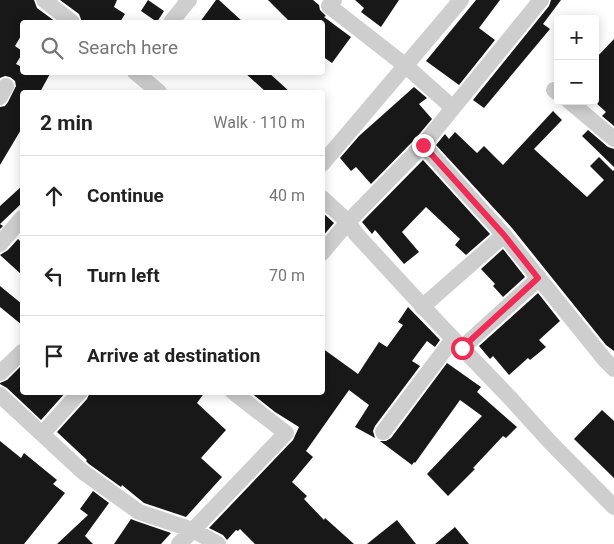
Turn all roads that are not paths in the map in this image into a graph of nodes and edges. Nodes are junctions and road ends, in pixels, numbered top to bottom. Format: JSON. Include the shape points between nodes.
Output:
{"nodes":[{"id":1,"x":44,"y":0,"type":"edge"},
{"id":2,"x":188,"y":0,"type":"edge"},
{"id":3,"x":334,"y":0,"type":"edge"},
{"id":4,"x":462,"y":0,"type":"edge"},
{"id":5,"x":541,"y":0,"type":"edge"},
{"id":6,"x":69,"y":20,"type":"edge"},
{"id":7,"x":172,"y":20,"type":"edge"},
{"id":8,"x":406,"y":66,"type":"junction"},
{"id":9,"x":138,"y":82,"type":"edge"},
{"id":10,"x":155,"y":90,"type":"edge"},
{"id":11,"x":573,"y":105,"type":"edge"},
{"id":12,"x":453,"y":108,"type":"junction"},
{"id":13,"x":614,"y":139,"type":"edge"},
{"id":14,"x":423,"y":145,"type":"junction"},
{"id":15,"x":325,"y":160,"type":"edge"},
{"id":16,"x":325,"y":201,"type":"edge"},
{"id":17,"x":20,"y":220,"type":"edge"},
{"id":18,"x":348,"y":222,"type":"junction"},
{"id":19,"x":504,"y":235,"type":"junction"},
{"id":20,"x":0,"y":244,"type":"edge"},
{"id":21,"x":325,"y":249,"type":"edge"},
{"id":22,"x":538,"y":278,"type":"junction"},
{"id":23,"x":422,"y":306,"type":"junction"},
{"id":24,"x":457,"y":343,"type":"junction"},
{"id":25,"x":20,"y":354,"type":"edge"},
{"id":26,"x":614,"y":369,"type":"edge"},
{"id":27,"x":0,"y":373,"type":"edge"},
{"id":28,"x":77,"y":395,"type":"edge"},
{"id":29,"x":237,"y":395,"type":"edge"},
{"id":30,"x":2,"y":402,"type":"edge"},
{"id":31,"x":384,"y":432,"type":"dead end"},
{"id":32,"x":42,"y":434,"type":"junction"},
{"id":33,"x":614,"y":507,"type":"edge"},
{"id":34,"x":193,"y":530,"type":"junction"},
{"id":35,"x":179,"y":544,"type":"edge"},
{"id":36,"x":218,"y":544,"type":"edge"}],
"edges":[{"from":1,"to":6,"type":"street"},
{"from":2,"to":7,"type":"street"},
{"from":3,"to":8,"type":"street","via":[[329,6]]},
{"from":4,"to":8,"type":"street"},
{"from":5,"to":12,"type":"street"},
{"from":8,"to":12,"type":"street"},
{"from":8,"to":15,"type":"street"},
{"from":9,"to":10,"type":"street"},
{"from":11,"to":13,"type":"street"},
{"from":12,"to":14,"type":"street"},
{"from":14,"to":18,"type":"street"},
{"from":14,"to":19,"type":"street"},
{"from":16,"to":18,"type":"street"},
{"from":17,"to":20,"type":"street"},
{"from":18,"to":21,"type":"street"},
{"from":18,"to":23,"type":"street"},
{"from":19,"to":22,"type":"street"},
{"from":19,"to":23,"type":"street"},
{"from":22,"to":24,"type":"street"},
{"from":22,"to":26,"type":"street"},
{"from":23,"to":24,"type":"street"},
{"from":24,"to":31,"type":"street"},
{"from":24,"to":33,"type":"street"},
{"from":25,"to":27,"type":"street"},
{"from":28,"to":32,"type":"street"},
{"from":29,"to":34,"type":"street","via":[[286,433]]},
{"from":30,"to":32,"type":"street"},
{"from":32,"to":34,"type":"street","via":[[83,472],[139,512]]},
{"from":34,"to":35,"type":"street"},
{"from":34,"to":36,"type":"street"}]}
